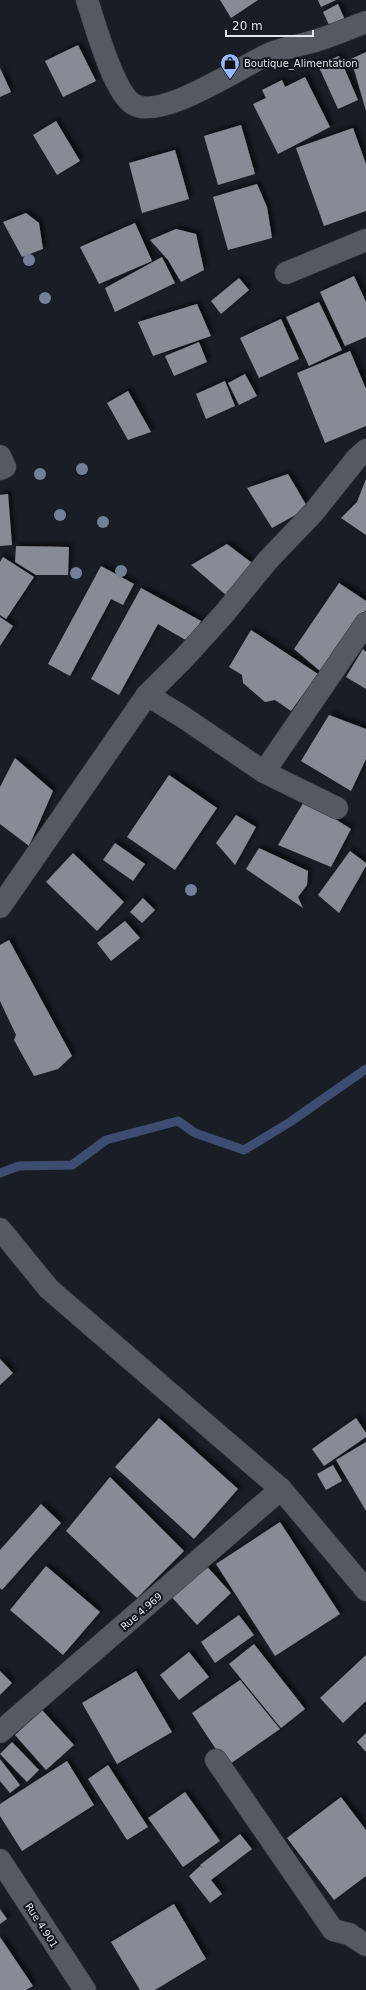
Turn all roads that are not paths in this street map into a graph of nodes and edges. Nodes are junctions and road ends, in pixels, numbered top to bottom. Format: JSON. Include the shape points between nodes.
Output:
{"nodes":[{"id":1,"x":87,"y":0,"type":"edge"},
{"id":2,"x":366,"y":22,"type":"edge"},
{"id":3,"x":366,"y":240,"type":"edge"},
{"id":4,"x":286,"y":273,"type":"dead end"},
{"id":5,"x":366,"y":450,"type":"edge"},
{"id":6,"x":0,"y":456,"type":"edge"},
{"id":7,"x":0,"y":469,"type":"edge"},
{"id":8,"x":366,"y":623,"type":"edge"},
{"id":9,"x":147,"y":695,"type":"junction"},
{"id":10,"x":264,"y":772,"type":"junction"},
{"id":11,"x":337,"y":808,"type":"dead end"},
{"id":12,"x":0,"y":907,"type":"edge"},
{"id":13,"x":0,"y":1229,"type":"edge"},
{"id":14,"x":281,"y":1489,"type":"junction"},
{"id":15,"x":366,"y":1590,"type":"edge"},
{"id":16,"x":0,"y":1732,"type":"edge"},
{"id":17,"x":216,"y":1760,"type":"dead end"},
{"id":18,"x":0,"y":1860,"type":"edge"},
{"id":19,"x":366,"y":1945,"type":"edge"},
{"id":20,"x":85,"y":1990,"type":"edge"}],
"edges":[{"from":1,"to":2,"type":"street","via":[[108,61],[124,95],[134,104],[144,108],[177,101],[272,53],[320,40]]},
{"from":3,"to":4,"type":"street"},
{"from":5,"to":9,"type":"street","via":[[313,513],[268,560],[218,621]]},
{"from":6,"to":7,"type":"street","via":[[5,467]]},
{"from":8,"to":10,"type":"street"},
{"from":9,"to":10,"type":"street"},
{"from":9,"to":12,"type":"street"},
{"from":10,"to":11,"type":"street"},
{"from":13,"to":14,"type":"street","via":[[49,1289]]},
{"from":14,"to":15,"type":"street"},
{"from":14,"to":16,"type":"street","name":"Rue 4.969"},
{"from":17,"to":19,"type":"street","via":[[333,1930],[349,1934]]},
{"from":18,"to":20,"type":"street","name":"Rue 4.901"}]}
